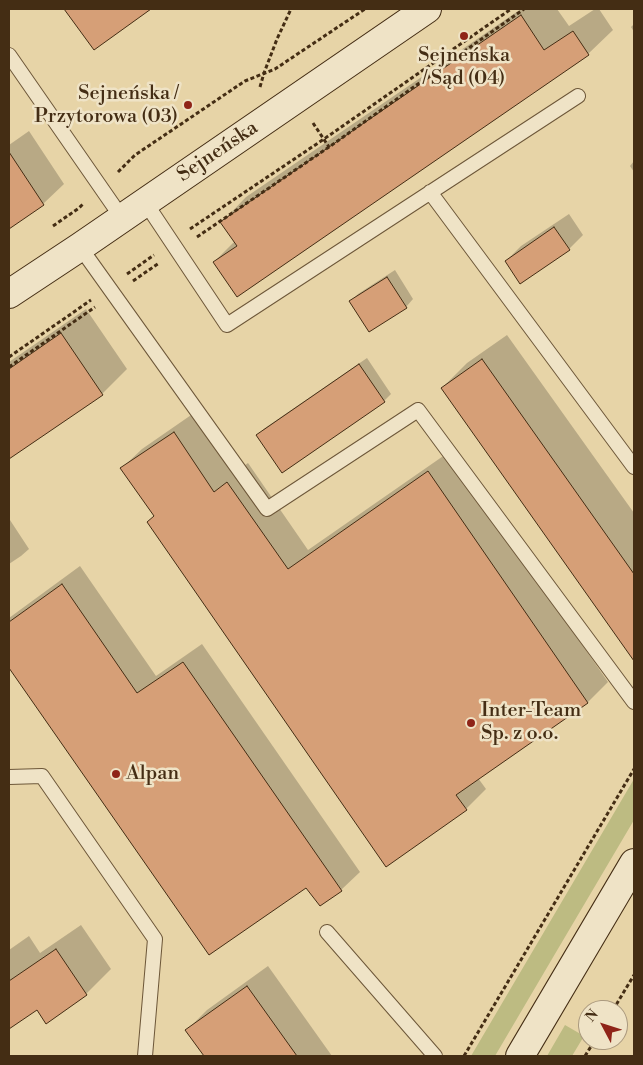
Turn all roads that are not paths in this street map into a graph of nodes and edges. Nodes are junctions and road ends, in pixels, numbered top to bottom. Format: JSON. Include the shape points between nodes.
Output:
{"nodes":[{"id":1,"x":427,"y":9,"type":"edge"},
{"id":2,"x":9,"y":55,"type":"edge"},
{"id":3,"x":578,"y":96,"type":"dead end"},
{"id":4,"x":430,"y":192,"type":"junction"},
{"id":5,"x":144,"y":202,"type":"junction"},
{"id":6,"x":122,"y":218,"type":"junction"},
{"id":7,"x":80,"y":247,"type":"junction"},
{"id":8,"x":9,"y":294,"type":"edge"},
{"id":9,"x":634,"y":467,"type":"edge"},
{"id":10,"x":634,"y":702,"type":"edge"},
{"id":11,"x":9,"y":777,"type":"edge"},
{"id":12,"x":634,"y":863,"type":"edge"},
{"id":13,"x":327,"y":932,"type":"dead end"},
{"id":14,"x":145,"y":1056,"type":"edge"},
{"id":15,"x":435,"y":1056,"type":"edge"},
{"id":16,"x":520,"y":1056,"type":"edge"}],
"edges":[{"from":1,"to":5,"type":"street","name":"Sejneńska"},
{"from":2,"to":6,"type":"lane"},
{"from":3,"to":4,"type":"lane"},
{"from":4,"to":5,"type":"lane","via":[[227,324]]},
{"from":4,"to":9,"type":"lane"},
{"from":5,"to":6,"type":"street","name":"Sejneńska"},
{"from":6,"to":7,"type":"street","name":"Sejneńska"},
{"from":7,"to":8,"type":"street","name":"Sejneńska"},
{"from":7,"to":10,"type":"lane","via":[[267,509],[418,410]]},
{"from":11,"to":14,"type":"lane","via":[[42,776],[155,939]]},
{"from":12,"to":16,"type":"street"},
{"from":13,"to":15,"type":"lane"}]}
